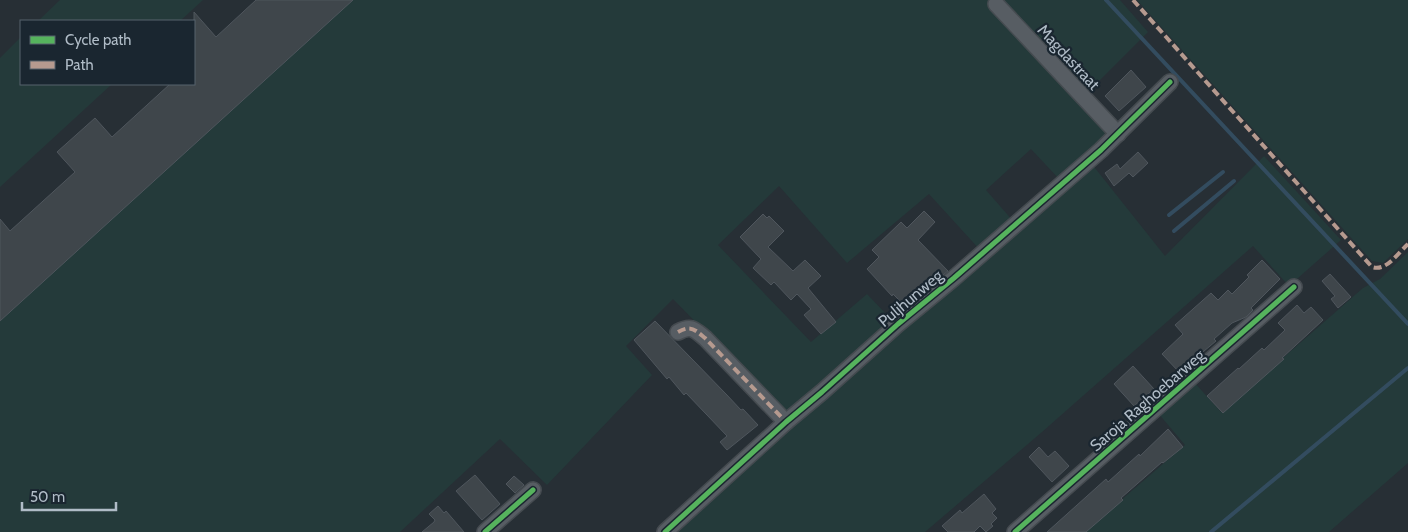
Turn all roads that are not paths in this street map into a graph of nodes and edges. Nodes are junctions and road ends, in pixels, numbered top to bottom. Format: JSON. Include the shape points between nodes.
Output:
{"nodes":[{"id":1,"x":996,"y":4,"type":"dead end"},
{"id":2,"x":1170,"y":82,"type":"dead end"},
{"id":3,"x":1118,"y":134,"type":"junction"},
{"id":4,"x":1294,"y":288,"type":"dead end"},
{"id":5,"x":678,"y":332,"type":"dead end"},
{"id":6,"x":786,"y":422,"type":"junction"},
{"id":7,"x":534,"y":490,"type":"dead end"},
{"id":8,"x":485,"y":532,"type":"edge"},
{"id":9,"x":665,"y":532,"type":"edge"},
{"id":10,"x":1015,"y":532,"type":"edge"}],
"edges":[{"from":1,"to":3,"type":"street","name":"Magdastraat"},
{"from":2,"to":3,"type":"street","name":"Puljhunweg"},
{"from":3,"to":6,"type":"street","name":"Puljhunweg"},
{"from":4,"to":10,"type":"street","name":"Saroja Raghoebarweg"},
{"from":5,"to":6,"type":"street","via":[[694,329],[705,338]]},
{"from":6,"to":9,"type":"street","name":"Puljhunweg"},
{"from":7,"to":8,"type":"street"}]}
